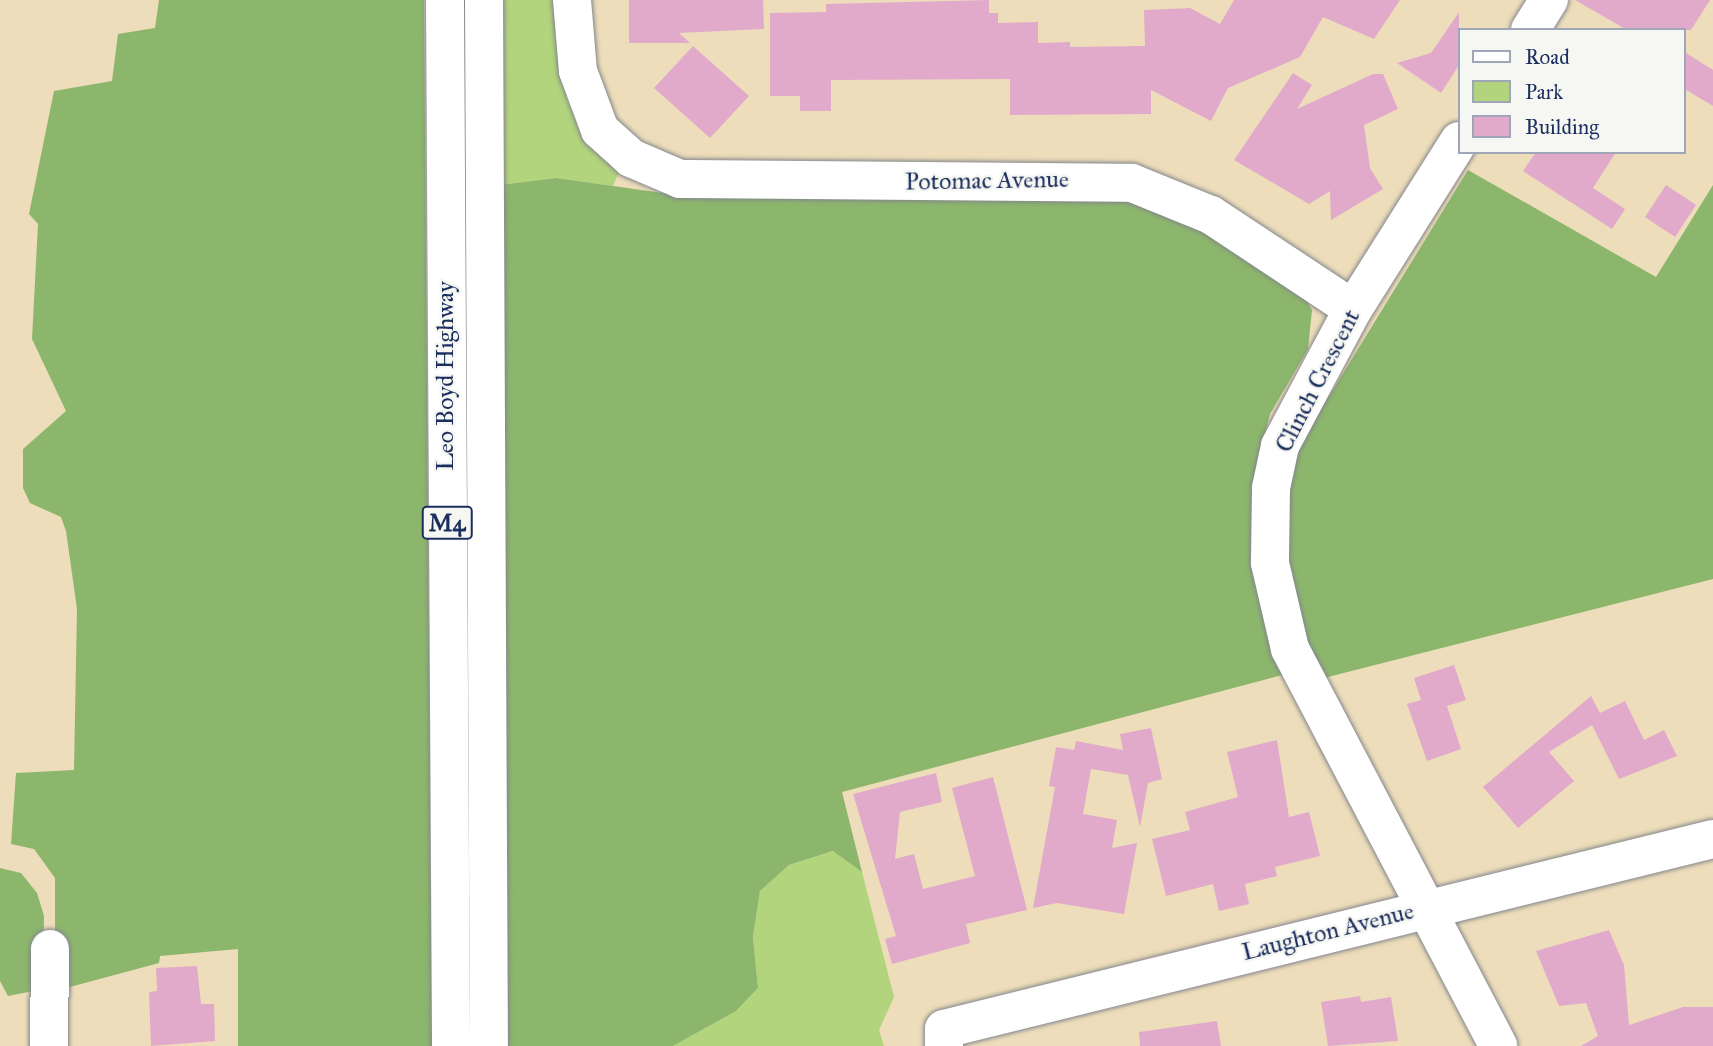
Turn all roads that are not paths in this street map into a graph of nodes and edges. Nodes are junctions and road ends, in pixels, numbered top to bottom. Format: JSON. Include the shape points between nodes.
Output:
{"nodes":[{"id":1,"x":445,"y":0,"type":"edge"},
{"id":2,"x":484,"y":0,"type":"edge"},
{"id":3,"x":572,"y":0,"type":"edge"},
{"id":4,"x":1549,"y":0,"type":"edge"},
{"id":5,"x":1531,"y":28,"type":"edge"},
{"id":6,"x":1458,"y":143,"type":"edge"},
{"id":7,"x":1353,"y":310,"type":"junction"},
{"id":8,"x":1713,"y":839,"type":"edge"},
{"id":9,"x":1423,"y":908,"type":"junction"},
{"id":10,"x":50,"y":948,"type":"dead end"},
{"id":11,"x":944,"y":1037,"type":"edge"},
{"id":12,"x":49,"y":1046,"type":"edge"},
{"id":13,"x":451,"y":1046,"type":"edge"},
{"id":14,"x":489,"y":1046,"type":"edge"},
{"id":15,"x":1498,"y":1046,"type":"edge"}],
"edges":[{"from":1,"to":13,"type":"main road","name":"Leo Boyd Highway","number":"M4"},
{"from":2,"to":14,"type":"main road","name":"Leo Boyd Highway","number":"M4"},
{"from":3,"to":7,"type":"main road","name":"Potomac Avenue","via":[[578,71],[600,130],[631,159],[701,181],[1084,180],[1153,188],[1211,215]]},
{"from":4,"to":5,"type":"main road"},
{"from":6,"to":7,"type":"main road","name":"Clinch Crescent"},
{"from":7,"to":9,"type":"main road","name":"Clinch Crescent","via":[[1280,446],[1271,488],[1270,563],[1290,649]]},
{"from":8,"to":9,"type":"main road","name":"Laughton Avenue"},
{"from":9,"to":11,"type":"main road","name":"Laughton Avenue"},
{"from":9,"to":15,"type":"main road","name":"Clinch Crescent"},
{"from":10,"to":12,"type":"main road"}]}
